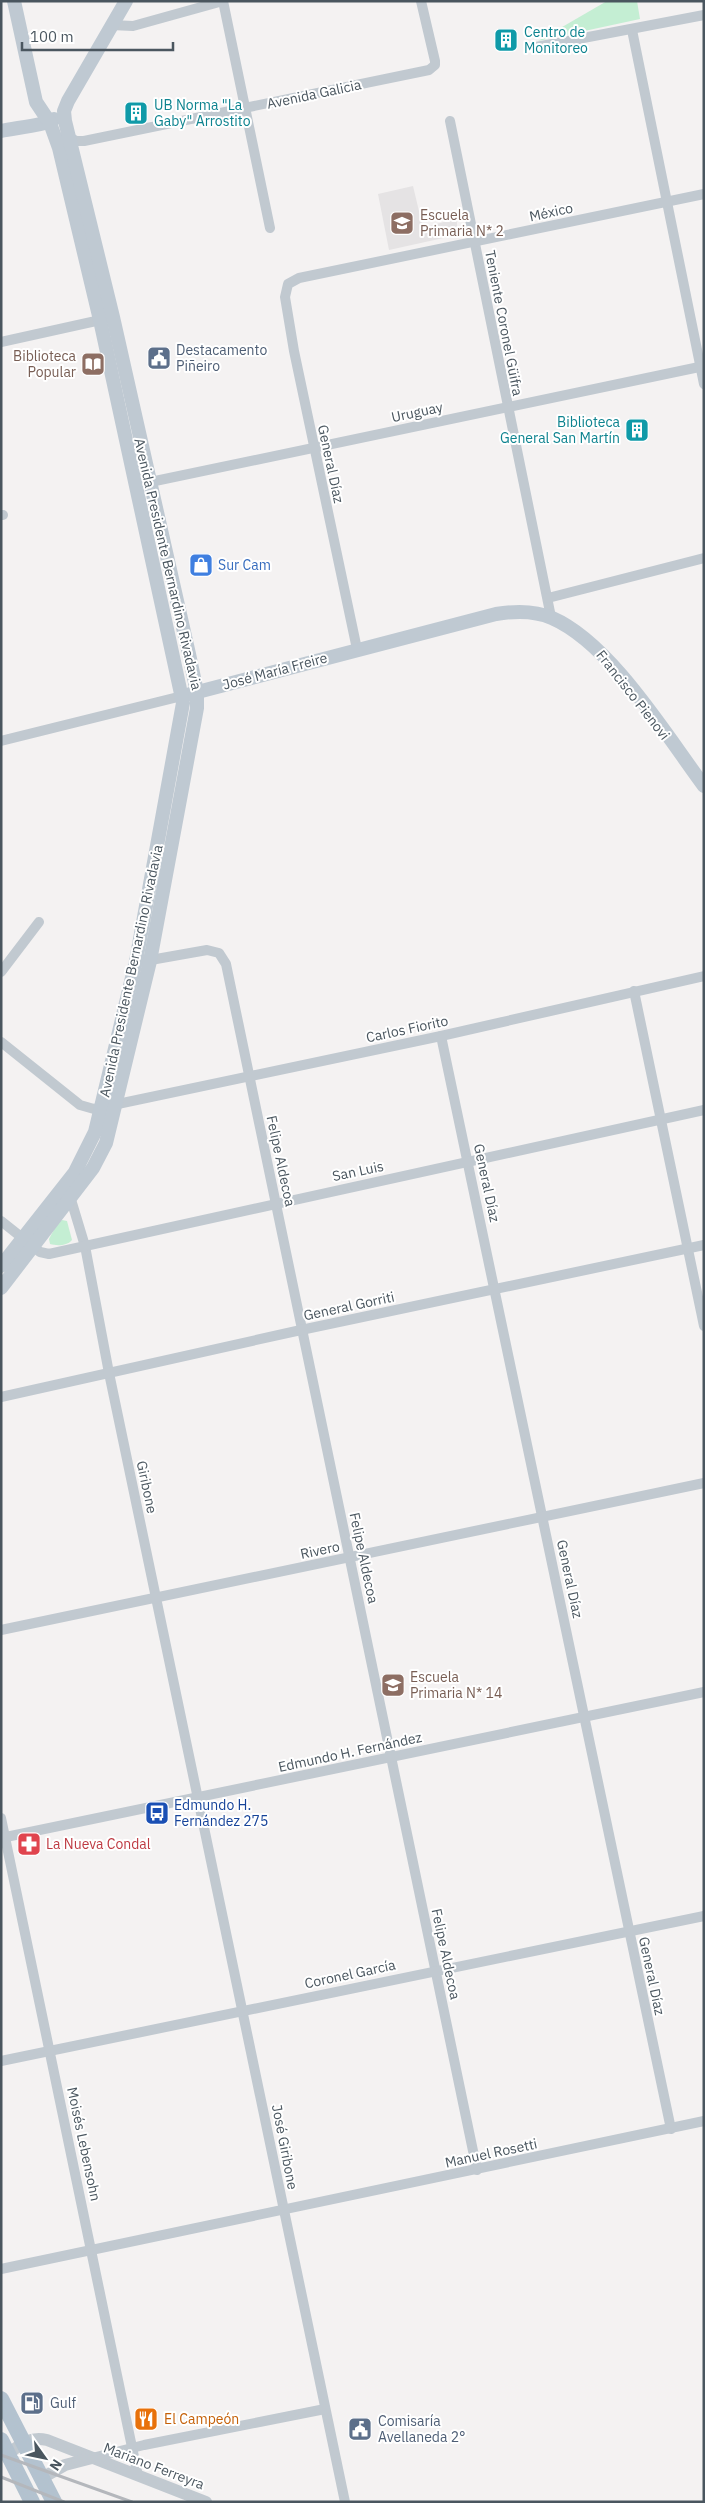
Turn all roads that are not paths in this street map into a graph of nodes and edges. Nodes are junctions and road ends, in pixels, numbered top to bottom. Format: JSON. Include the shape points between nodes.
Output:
{"nodes":[{"id":1,"x":14,"y":1,"type":"edge"},
{"id":2,"x":126,"y":1,"type":"edge"},
{"id":3,"x":223,"y":1,"type":"edge"},
{"id":4,"x":421,"y":1,"type":"edge"},
{"id":5,"x":704,"y":15,"type":"edge"},
{"id":6,"x":112,"y":25,"type":"junction"},
{"id":7,"x":632,"y":30,"type":"junction"},
{"id":8,"x":536,"y":47,"type":"dead end"},
{"id":9,"x":244,"y":109,"type":"junction"},
{"id":10,"x":64,"y":111,"type":"junction"},
{"id":11,"x":450,"y":121,"type":"dead end"},
{"id":12,"x":50,"y":123,"type":"junction"},
{"id":13,"x":1,"y":131,"type":"edge"},
{"id":14,"x":68,"y":137,"type":"junction"},
{"id":15,"x":704,"y":194,"type":"edge"},
{"id":16,"x":666,"y":202,"type":"junction"},
{"id":17,"x":270,"y":228,"type":"dead end"},
{"id":18,"x":474,"y":242,"type":"junction"},
{"id":19,"x":288,"y":284,"type":"joint"},
{"id":20,"x":106,"y":318,"type":"junction"},
{"id":21,"x":1,"y":342,"type":"edge"},
{"id":22,"x":702,"y":366,"type":"edge"},
{"id":23,"x":704,"y":384,"type":"edge"},
{"id":24,"x":507,"y":407,"type":"junction"},
{"id":25,"x":314,"y":448,"type":"junction"},
{"id":26,"x":143,"y":483,"type":"junction"},
{"id":27,"x":704,"y":558,"type":"edge"},
{"id":28,"x":548,"y":598,"type":"junction"},
{"id":29,"x":551,"y":617,"type":"junction"},
{"id":30,"x":357,"y":649,"type":"junction"},
{"id":31,"x":197,"y":692,"type":"junction"},
{"id":32,"x":182,"y":696,"type":"junction"},
{"id":33,"x":1,"y":741,"type":"edge"},
{"id":34,"x":704,"y":786,"type":"edge"},
{"id":35,"x":39,"y":922,"type":"dead end"},
{"id":36,"x":136,"y":961,"type":"junction"},
{"id":37,"x":150,"y":962,"type":"junction"},
{"id":38,"x":1,"y":972,"type":"edge"},
{"id":39,"x":704,"y":976,"type":"edge"},
{"id":40,"x":634,"y":991,"type":"junction"},
{"id":41,"x":441,"y":1036,"type":"junction"},
{"id":42,"x":1,"y":1042,"type":"edge"},
{"id":43,"x":248,"y":1077,"type":"junction"},
{"id":44,"x":109,"y":1107,"type":"junction"},
{"id":45,"x":704,"y":1110,"type":"edge"},
{"id":46,"x":663,"y":1119,"type":"junction"},
{"id":47,"x":468,"y":1161,"type":"junction"},
{"id":48,"x":66,"y":1183,"type":"junction"},
{"id":49,"x":71,"y":1198,"type":"junction"},
{"id":50,"x":276,"y":1203,"type":"junction"},
{"id":51,"x":1,"y":1221,"type":"edge"},
{"id":52,"x":28,"y":1242,"type":"junction"},
{"id":53,"x":704,"y":1245,"type":"edge"},
{"id":54,"x":85,"y":1246,"type":"junction"},
{"id":55,"x":688,"y":1248,"type":"junction"},
{"id":56,"x":1,"y":1266,"type":"edge"},
{"id":57,"x":1,"y":1288,"type":"edge"},
{"id":58,"x":494,"y":1289,"type":"junction"},
{"id":59,"x":704,"y":1326,"type":"edge"},
{"id":60,"x":301,"y":1330,"type":"junction"},
{"id":61,"x":109,"y":1373,"type":"junction"},
{"id":62,"x":1,"y":1397,"type":"edge"},
{"id":63,"x":704,"y":1483,"type":"edge"},
{"id":64,"x":543,"y":1517,"type":"junction"},
{"id":65,"x":350,"y":1558,"type":"junction"},
{"id":66,"x":156,"y":1598,"type":"junction"},
{"id":67,"x":1,"y":1630,"type":"edge"},
{"id":68,"x":704,"y":1692,"type":"edge"},
{"id":69,"x":585,"y":1717,"type":"junction"},
{"id":70,"x":392,"y":1757,"type":"junction"},
{"id":71,"x":197,"y":1798,"type":"junction"},
{"id":72,"x":1,"y":1818,"type":"edge"},
{"id":73,"x":3,"y":1838,"type":"edge"},
{"id":74,"x":704,"y":1916,"type":"edge"},
{"id":75,"x":629,"y":1933,"type":"junction"},
{"id":76,"x":436,"y":1970,"type":"junction"},
{"id":77,"x":243,"y":2010,"type":"junction"},
{"id":78,"x":50,"y":2050,"type":"junction"},
{"id":79,"x":1,"y":2061,"type":"edge"},
{"id":80,"x":704,"y":2121,"type":"edge"},
{"id":81,"x":671,"y":2128,"type":"junction"},
{"id":82,"x":477,"y":2170,"type":"junction"},
{"id":83,"x":284,"y":2210,"type":"junction"},
{"id":84,"x":92,"y":2250,"type":"junction"},
{"id":85,"x":1,"y":2269,"type":"edge"},
{"id":86,"x":1,"y":2399,"type":"edge"},
{"id":87,"x":325,"y":2409,"type":"junction"},
{"id":88,"x":23,"y":2442,"type":"junction"},
{"id":89,"x":5,"y":2447,"type":"edge"},
{"id":90,"x":133,"y":2447,"type":"junction"},
{"id":91,"x":92,"y":2458,"type":"junction"},
{"id":92,"x":138,"y":2476,"type":"junction"},
{"id":93,"x":42,"y":2478,"type":"junction"},
{"id":94,"x":27,"y":2498,"type":"edge"},
{"id":95,"x":54,"y":2502,"type":"edge"},
{"id":96,"x":206,"y":2502,"type":"edge"},
{"id":97,"x":345,"y":2502,"type":"edge"}],
"edges":[{"from":1,"to":12,"type":"main road","name":"Avenida Presidente Bernardino Rivadavia","via":[[36,102]]},
{"from":2,"to":6,"type":"main road"},
{"from":3,"to":6,"type":"street","via":[[133,26]]},
{"from":3,"to":9,"type":"street"},
{"from":4,"to":9,"type":"street","name":"Avenida Galicia","via":[[435,65],[429,70]]},
{"from":5,"to":7,"type":"street"},
{"from":6,"to":10,"type":"main road"},
{"from":7,"to":8,"type":"street"},
{"from":7,"to":16,"type":"street"},
{"from":9,"to":14,"type":"street","name":"Avenida Galicia","via":[[84,141]]},
{"from":9,"to":17,"type":"street"},
{"from":10,"to":12,"type":"main road"},
{"from":10,"to":14,"type":"main road","name":"Avenida Presidente Bernardino Rivadavia"},
{"from":11,"to":18,"type":"street","name":"Teniente Coronel Güifra"},
{"from":12,"to":13,"type":"main road"},
{"from":12,"to":14,"type":"street"},
{"from":12,"to":20,"type":"main road","name":"Avenida Presidente Bernardino Rivadavia"},
{"from":14,"to":20,"type":"main road","name":"Avenida Presidente Bernardino Rivadavia"},
{"from":15,"to":16,"type":"street","name":"México"},
{"from":16,"to":18,"type":"street","name":"México"},
{"from":16,"to":22,"type":"street"},
{"from":18,"to":19,"type":"street","name":"México","via":[[299,278]]},
{"from":18,"to":24,"type":"street","name":"Teniente Coronel Güifra"},
{"from":19,"to":25,"type":"street","name":"General Díaz","via":[[284,297]]},
{"from":20,"to":21,"type":"street"},
{"from":20,"to":26,"type":"main road","name":"Avenida Presidente Bernardino Rivadavia"},
{"from":22,"to":23,"type":"street"},
{"from":22,"to":24,"type":"street","name":"Uruguay"},
{"from":24,"to":25,"type":"street","name":"Uruguay"},
{"from":24,"to":28,"type":"street","name":"Teniente Coronel Güifra"},
{"from":25,"to":26,"type":"street","name":"Uruguay"},
{"from":25,"to":30,"type":"street","name":"General Díaz"},
{"from":26,"to":31,"type":"main road","name":"Avenida Presidente Bernardino Rivadavia"},
{"from":26,"to":32,"type":"main road","name":"Avenida Presidente Bernardino Rivadavia"},
{"from":27,"to":28,"type":"street"},
{"from":28,"to":29,"type":"street","name":"Teniente Coronel Güifra"},
{"from":29,"to":30,"type":"main road","name":"José María Freire","via":[[509,612]]},
{"from":29,"to":34,"type":"main road","name":"Francisco Pienovi","via":[[586,639],[606,658]]},
{"from":30,"to":31,"type":"main road","name":"José María Freire"},
{"from":31,"to":32,"type":"main road","name":"José María Freire"},
{"from":31,"to":37,"type":"main road","name":"Avenida Presidente Bernardino Rivadavia","via":[[197,708]]},
{"from":32,"to":33,"type":"street","name":"José María Freire"},
{"from":32,"to":36,"type":"main road","name":"Avenida Presidente Bernardino Rivadavia","via":[[182,716]]},
{"from":35,"to":38,"type":"street"},
{"from":36,"to":37,"type":"street"},
{"from":36,"to":44,"type":"main road","name":"Avenida Presidente Bernardino Rivadavia"},
{"from":37,"to":43,"type":"street","name":"Felipe Aldecoa","via":[[207,950],[219,953],[226,964]]},
{"from":37,"to":44,"type":"main road","name":"Avenida Presidente Bernardino Rivadavia"},
{"from":39,"to":40,"type":"street","name":"Carlos Fiorito"},
{"from":40,"to":41,"type":"street","name":"Carlos Fiorito"},
{"from":40,"to":46,"type":"street"},
{"from":41,"to":43,"type":"street","name":"Carlos Fiorito"},
{"from":41,"to":47,"type":"street","name":"General Díaz"},
{"from":42,"to":44,"type":"street","via":[[80,1105],[87,1108]]},
{"from":43,"to":44,"type":"street","name":"Carlos Fiorito"},
{"from":43,"to":50,"type":"street","name":"Felipe Aldecoa"},
{"from":44,"to":48,"type":"main road","name":"Avenida Presidente Bernardino Rivadavia","via":[[90,1146]]},
{"from":44,"to":49,"type":"main road","name":"Avenida Presidente Bernardino Rivadavia","via":[[106,1143]]},
{"from":45,"to":46,"type":"street","name":"San Luis"},
{"from":46,"to":47,"type":"street","name":"San Luis"},
{"from":46,"to":55,"type":"street"},
{"from":47,"to":50,"type":"street","name":"San Luis"},
{"from":47,"to":58,"type":"street","name":"General Díaz"},
{"from":48,"to":49,"type":"street","name":"Giribone"},
{"from":48,"to":52,"type":"main road","name":"Avenida Presidente Bernardino Rivadavia"},
{"from":49,"to":52,"type":"main road","name":"Avenida Presidente Bernardino Rivadavia"},
{"from":49,"to":54,"type":"street","name":"Giribone"},
{"from":50,"to":54,"type":"street","name":"San Luis"},
{"from":50,"to":60,"type":"street","name":"Felipe Aldecoa"},
{"from":51,"to":52,"type":"street"},
{"from":52,"to":54,"type":"street","name":"San Luis","via":[[40,1252],[50,1254]]},
{"from":52,"to":56,"type":"main road","name":"Avenida Presidente Bernardino Rivadavia"},
{"from":52,"to":57,"type":"main road","name":"Avenida Presidente Bernardino Rivadavia"},
{"from":53,"to":55,"type":"street","name":"General Gorriti"},
{"from":54,"to":61,"type":"street","name":"Giribone"},
{"from":55,"to":58,"type":"street","name":"General Gorriti"},
{"from":55,"to":59,"type":"street"},
{"from":58,"to":60,"type":"street","name":"General Gorriti"},
{"from":58,"to":64,"type":"street","name":"General Díaz"},
{"from":60,"to":61,"type":"street","name":"General Gorriti"},
{"from":60,"to":65,"type":"street","name":"Felipe Aldecoa"},
{"from":61,"to":62,"type":"street","name":"General Gorriti"},
{"from":61,"to":66,"type":"street","name":"Giribone"},
{"from":63,"to":64,"type":"street","name":"Rivero"},
{"from":64,"to":65,"type":"street","name":"Rivero"},
{"from":64,"to":69,"type":"street","name":"General Díaz"},
{"from":65,"to":66,"type":"street","name":"Rivero"},
{"from":65,"to":70,"type":"street","name":"Felipe Aldecoa"},
{"from":66,"to":67,"type":"street","name":"Rivero"},
{"from":66,"to":71,"type":"street","name":"Giribone"},
{"from":68,"to":69,"type":"street","name":"Edmundo H. Fernández"},
{"from":69,"to":70,"type":"street","name":"Edmundo H. Fernández"},
{"from":69,"to":75,"type":"street","name":"General Díaz"},
{"from":70,"to":71,"type":"street","name":"Edmundo H. Fernández"},
{"from":70,"to":76,"type":"street","name":"Felipe Aldecoa"},
{"from":71,"to":73,"type":"street","name":"Edmundo H. Fernández"},
{"from":71,"to":77,"type":"street","name":"José Giribone"},
{"from":72,"to":73,"type":"street","name":"Moisés Lebensohn"},
{"from":73,"to":78,"type":"street","name":"Moisés Lebensohn"},
{"from":74,"to":75,"type":"street","name":"Coronel García"},
{"from":75,"to":76,"type":"street","name":"Coronel García"},
{"from":75,"to":81,"type":"street","name":"General Díaz"},
{"from":76,"to":77,"type":"street","name":"Coronel García"},
{"from":76,"to":82,"type":"street","name":"Felipe Aldecoa"},
{"from":77,"to":78,"type":"street","name":"Coronel García"},
{"from":77,"to":83,"type":"street","name":"José Giribone"},
{"from":78,"to":79,"type":"street","name":"Coronel García"},
{"from":78,"to":84,"type":"street","name":"Moisés Lebensohn"},
{"from":80,"to":81,"type":"street","name":"Manuel Rosetti"},
{"from":81,"to":82,"type":"street","name":"Manuel Rosetti"},
{"from":82,"to":83,"type":"street","name":"Manuel Rosetti"},
{"from":83,"to":84,"type":"street","name":"Manuel Rosetti"},
{"from":83,"to":87,"type":"street","name":"José Giribone"},
{"from":84,"to":85,"type":"street"},
{"from":84,"to":90,"type":"street","name":"Moisés Lebensohn"},
{"from":86,"to":88,"type":"main road"},
{"from":87,"to":90,"type":"street"},
{"from":87,"to":97,"type":"street","name":"José Giribone"},
{"from":88,"to":89,"type":"street"},
{"from":88,"to":91,"type":"street","name":"Mariano Ferreyra","via":[[38,2438],[47,2440]]},
{"from":88,"to":93,"type":"main road"},
{"from":89,"to":94,"type":"main road"},
{"from":90,"to":91,"type":"street"},
{"from":90,"to":92,"type":"street","name":"Moisés Lebensohn"},
{"from":91,"to":92,"type":"street","name":"Mariano Ferreyra"},
{"from":91,"to":93,"type":"street","name":"Mariano Ferreyra","via":[[65,2465]]},
{"from":92,"to":96,"type":"street","name":"Mariano Ferreyra"},
{"from":93,"to":95,"type":"main road"}]}
